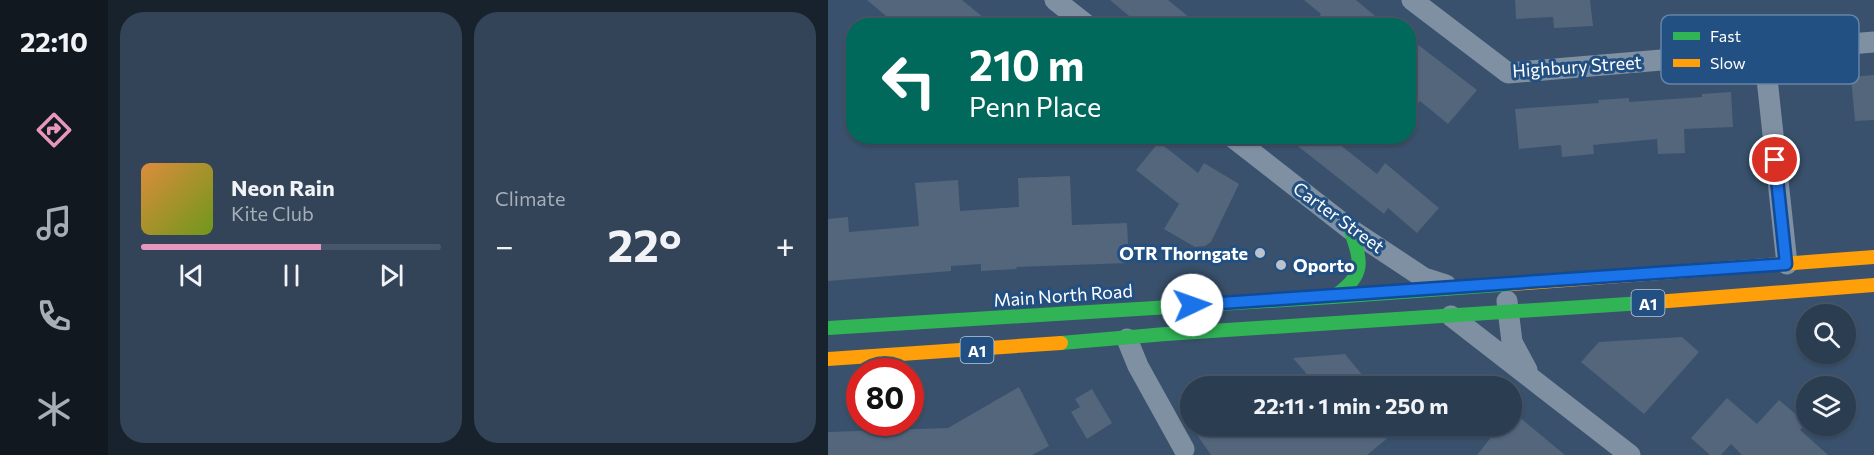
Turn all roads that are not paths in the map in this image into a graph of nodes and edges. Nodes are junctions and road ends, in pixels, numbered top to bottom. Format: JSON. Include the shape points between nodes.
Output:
{"nodes":[{"id":1,"x":1055,"y":0,"type":"edge"},
{"id":2,"x":1412,"y":0,"type":"edge"},
{"id":3,"x":1078,"y":18,"type":"edge"},
{"id":4,"x":1874,"y":42,"type":"edge"},
{"id":5,"x":1859,"y":43,"type":"edge"},
{"id":6,"x":1661,"y":60,"type":"edge"},
{"id":7,"x":1767,"y":84,"type":"edge"},
{"id":8,"x":1241,"y":144,"type":"edge"},
{"id":9,"x":1350,"y":228,"type":"junction"},
{"id":10,"x":1874,"y":257,"type":"edge"},
{"id":11,"x":1786,"y":264,"type":"junction"},
{"id":12,"x":1505,"y":283,"type":"junction"},
{"id":13,"x":1874,"y":285,"type":"edge"},
{"id":14,"x":1452,"y":287,"type":"junction"},
{"id":15,"x":1788,"y":293,"type":"junction"},
{"id":16,"x":1334,"y":297,"type":"junction"},
{"id":17,"x":1122,"y":310,"type":"junction"},
{"id":18,"x":1507,"y":313,"type":"junction"},
{"id":19,"x":1451,"y":316,"type":"junction"},
{"id":20,"x":828,"y":328,"type":"edge"},
{"id":21,"x":1126,"y":339,"type":"junction"},
{"id":22,"x":828,"y":359,"type":"edge"},
{"id":23,"x":1532,"y":379,"type":"junction"},
{"id":24,"x":1184,"y":449,"type":"dead end"},
{"id":25,"x":1630,"y":455,"type":"edge"}],
"edges":[{"from":1,"to":3,"type":"street"},
{"from":2,"to":6,"type":"street","name":"Highbury Street","via":[[1508,73]]},
{"from":4,"to":5,"type":"street","name":"Highbury Street"},
{"from":7,"to":11,"type":"street"},
{"from":8,"to":9,"type":"street","name":"Carter Street"},
{"from":9,"to":14,"type":"street","name":"Carter Street","via":[[1425,278]]},
{"from":9,"to":16,"type":"highway","via":[[1359,270],[1350,286]]},
{"from":10,"to":11,"type":"highway","name":"Main North Road","number":"A1"},
{"from":11,"to":12,"type":"highway","name":"Main North Road","number":"A1"},
{"from":11,"to":15,"type":"highway"},
{"from":12,"to":14,"type":"highway","name":"Main North Road","number":"A1"},
{"from":12,"to":18,"type":"street"},
{"from":13,"to":15,"type":"highway","number":"A1"},
{"from":14,"to":16,"type":"highway","name":"Main North Road","number":"A1"},
{"from":15,"to":18,"type":"highway","number":"A1"},
{"from":16,"to":17,"type":"highway","name":"Main North Road","number":"A1"},
{"from":17,"to":20,"type":"highway","name":"Main North Road","number":"A1"},
{"from":17,"to":21,"type":"highway"},
{"from":18,"to":19,"type":"highway","number":"A1"},
{"from":18,"to":23,"type":"street","via":[[1512,342]]},
{"from":19,"to":21,"type":"highway","number":"A1"},
{"from":19,"to":23,"type":"street"},
{"from":21,"to":22,"type":"highway","number":"A1"},
{"from":21,"to":24,"type":"street"},
{"from":23,"to":25,"type":"street"}]}
